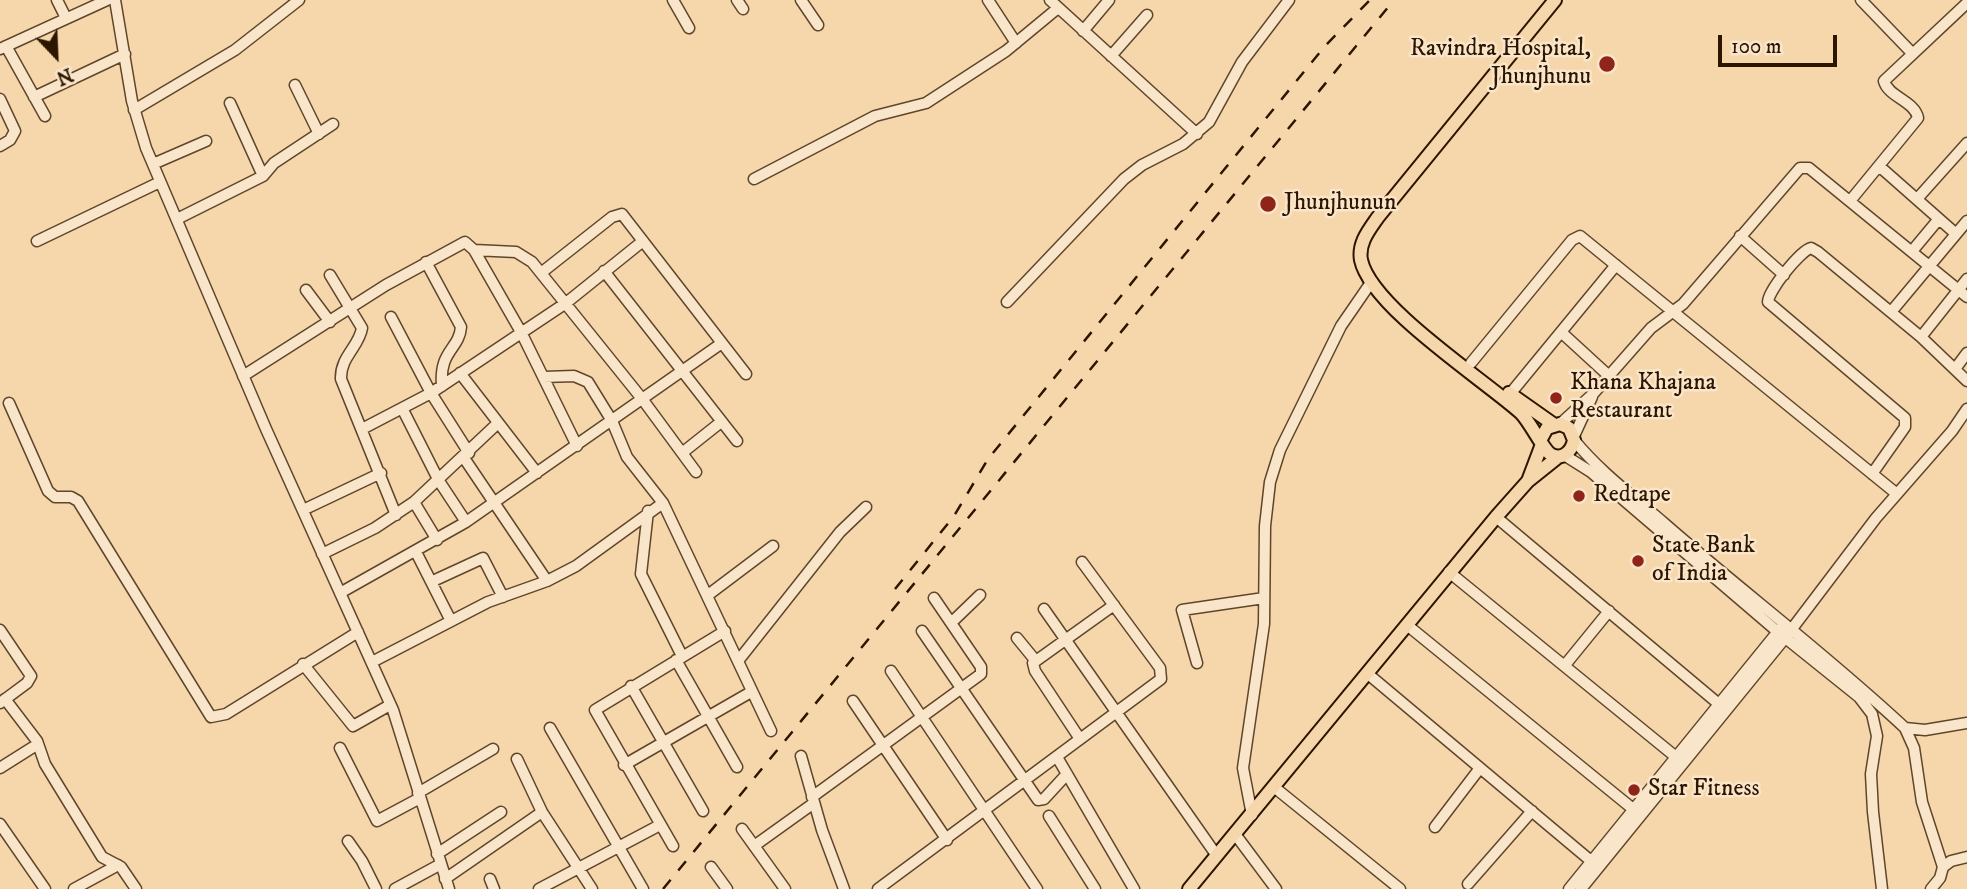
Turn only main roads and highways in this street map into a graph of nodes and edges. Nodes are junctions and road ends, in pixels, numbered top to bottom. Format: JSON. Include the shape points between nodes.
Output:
{"nodes":[{"id":1,"x":1555,"y":0,"type":"edge"},
{"id":2,"x":1387,"y":300,"type":"junction"},
{"id":3,"x":1556,"y":424,"type":"junction"},
{"id":4,"x":1541,"y":441,"type":"junction"},
{"id":5,"x":1561,"y":456,"type":"junction"},
{"id":6,"x":1528,"y":481,"type":"junction"},
{"id":7,"x":1189,"y":889,"type":"edge"}],
"edges":[{"from":1,"to":2,"type":"main road","via":[[1367,233],[1361,258],[1371,281]]},
{"from":2,"to":3,"type":"main road","via":[[1400,304],[1510,394]]},
{"from":2,"to":4,"type":"main road","via":[[1524,416]]},
{"from":3,"to":4,"type":"main road","via":[[1547,428]]},
{"from":3,"to":5,"type":"main road","via":[[1569,428],[1574,438],[1573,446]]},
{"from":4,"to":5,"type":"main road","via":[[1549,454]]},
{"from":4,"to":6,"type":"main road"},
{"from":5,"to":6,"type":"main road"},
{"from":6,"to":7,"type":"main road"}]}
